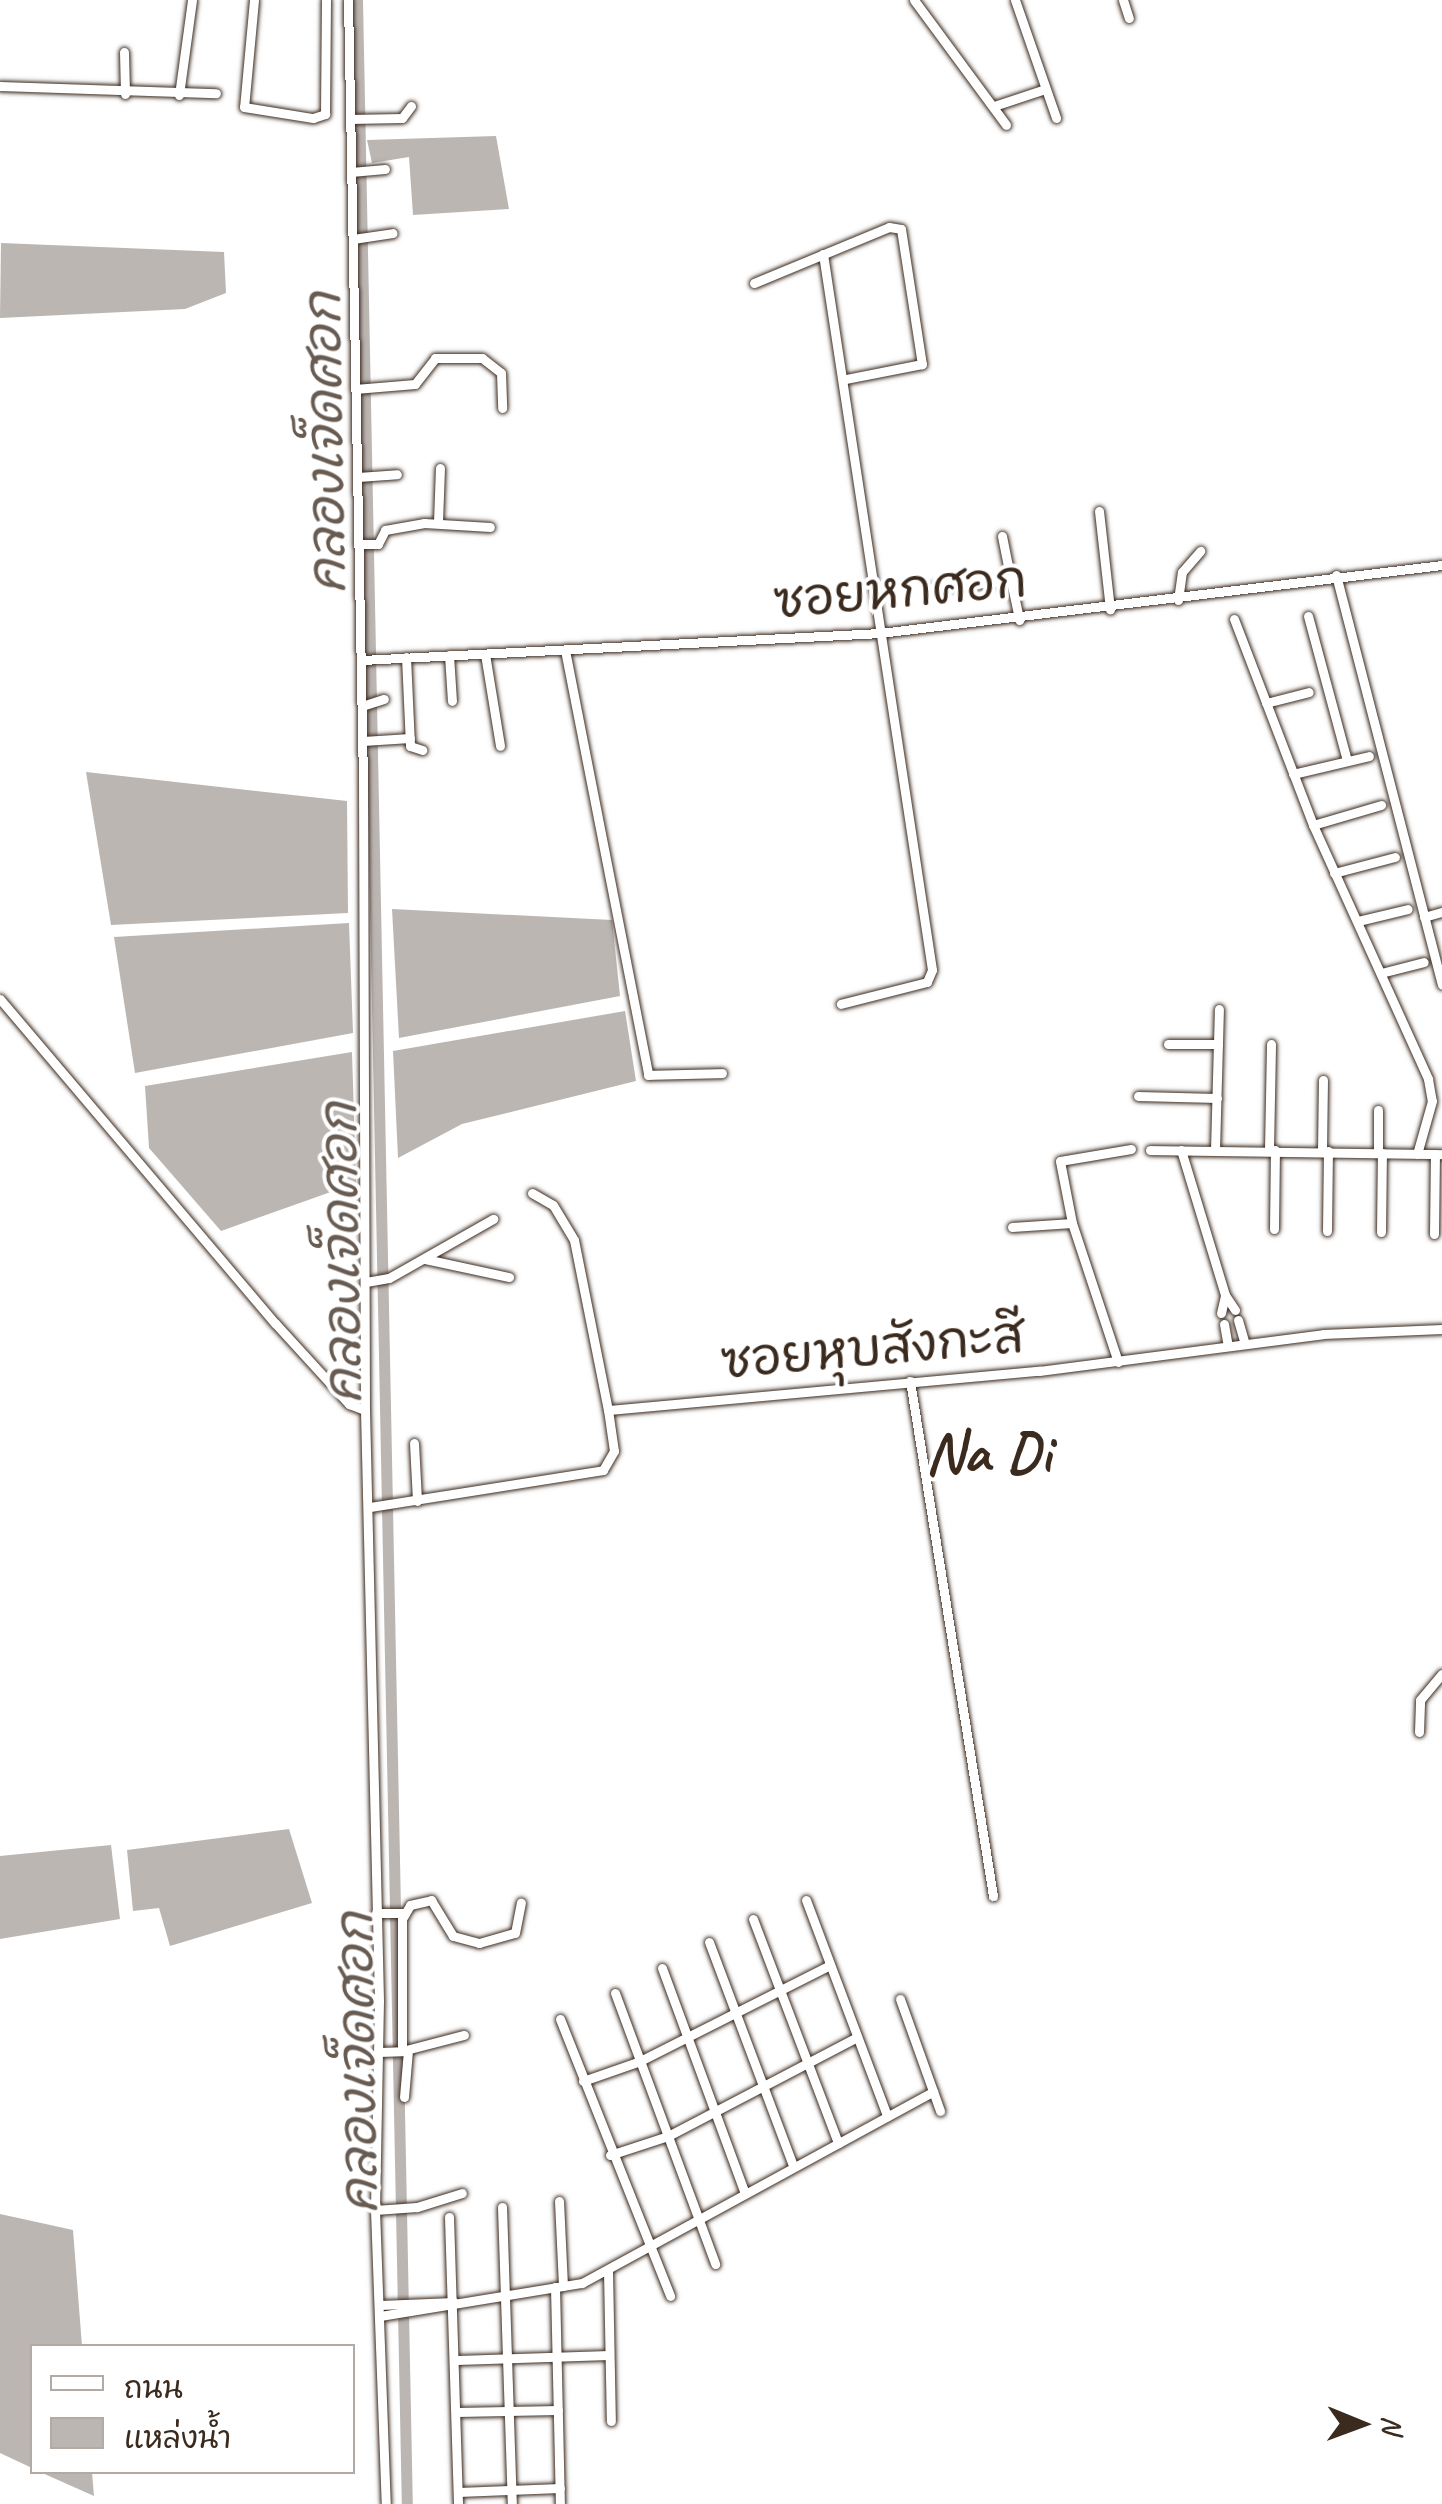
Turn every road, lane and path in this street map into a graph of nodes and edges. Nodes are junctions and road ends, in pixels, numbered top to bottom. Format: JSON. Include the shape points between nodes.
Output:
{"nodes":[{"id":1,"x":192,"y":0,"type":"edge"},
{"id":2,"x":254,"y":0,"type":"edge"},
{"id":3,"x":326,"y":0,"type":"edge"},
{"id":4,"x":348,"y":0,"type":"edge"},
{"id":5,"x":914,"y":0,"type":"edge"},
{"id":6,"x":1015,"y":0,"type":"edge"},
{"id":7,"x":1124,"y":0,"type":"edge"},
{"id":8,"x":1129,"y":18,"type":"dead end"},
{"id":9,"x":124,"y":52,"type":"dead end"},
{"id":10,"x":0,"y":86,"type":"edge"},
{"id":11,"x":1046,"y":90,"type":"junction"},
{"id":12,"x":216,"y":93,"type":"dead end"},
{"id":13,"x":125,"y":94,"type":"junction"},
{"id":14,"x":179,"y":95,"type":"junction"},
{"id":15,"x":411,"y":106,"type":"dead end"},
{"id":16,"x":994,"y":106,"type":"junction"},
{"id":17,"x":1056,"y":118,"type":"dead end"},
{"id":18,"x":354,"y":120,"type":"junction"},
{"id":19,"x":1006,"y":125,"type":"dead end"},
{"id":20,"x":385,"y":169,"type":"dead end"},
{"id":21,"x":354,"y":172,"type":"junction"},
{"id":22,"x":394,"y":233,"type":"dead end"},
{"id":23,"x":356,"y":238,"type":"junction"},
{"id":24,"x":823,"y":254,"type":"junction"},
{"id":25,"x":754,"y":283,"type":"dead end"},
{"id":26,"x":846,"y":379,"type":"junction"},
{"id":27,"x":359,"y":389,"type":"junction"},
{"id":28,"x":502,"y":408,"type":"dead end"},
{"id":29,"x":440,"y":468,"type":"dead end"},
{"id":30,"x":397,"y":474,"type":"dead end"},
{"id":31,"x":358,"y":477,"type":"junction"},
{"id":32,"x":1099,"y":511,"type":"dead end"},
{"id":33,"x":438,"y":522,"type":"junction"},
{"id":34,"x":490,"y":527,"type":"dead end"},
{"id":35,"x":1002,"y":536,"type":"dead end"},
{"id":36,"x":361,"y":544,"type":"junction"},
{"id":37,"x":1200,"y":551,"type":"dead end"},
{"id":38,"x":1442,"y":566,"type":"edge"},
{"id":39,"x":1337,"y":579,"type":"junction"},
{"id":40,"x":1011,"y":581,"type":"junction"},
{"id":41,"x":934,"y":587,"type":"dead end"},
{"id":42,"x":1178,"y":600,"type":"junction"},
{"id":43,"x":1110,"y":609,"type":"junction"},
{"id":44,"x":1308,"y":616,"type":"dead end"},
{"id":45,"x":1019,"y":620,"type":"junction"},
{"id":46,"x":1234,"y":620,"type":"dead end"},
{"id":47,"x":880,"y":638,"type":"junction"},
{"id":48,"x":566,"y":650,"type":"junction"},
{"id":49,"x":449,"y":659,"type":"junction"},
{"id":50,"x":362,"y":660,"type":"junction"},
{"id":51,"x":485,"y":664,"type":"junction"},
{"id":52,"x":408,"y":666,"type":"junction"},
{"id":53,"x":1309,"y":692,"type":"dead end"},
{"id":54,"x":452,"y":701,"type":"dead end"},
{"id":55,"x":1266,"y":703,"type":"junction"},
{"id":56,"x":410,"y":738,"type":"junction"},
{"id":57,"x":370,"y":740,"type":"junction"},
{"id":58,"x":500,"y":746,"type":"dead end"},
{"id":59,"x":422,"y":750,"type":"dead end"},
{"id":60,"x":1369,"y":756,"type":"dead end"},
{"id":61,"x":1347,"y":761,"type":"junction"},
{"id":62,"x":1293,"y":774,"type":"junction"},
{"id":63,"x":1380,"y":805,"type":"dead end"},
{"id":64,"x":1313,"y":824,"type":"junction"},
{"id":65,"x":1395,"y":857,"type":"dead end"},
{"id":66,"x":1334,"y":874,"type":"junction"},
{"id":67,"x":1408,"y":909,"type":"dead end"},
{"id":68,"x":1442,"y":912,"type":"edge"},
{"id":69,"x":1424,"y":917,"type":"junction"},
{"id":70,"x":1358,"y":922,"type":"junction"},
{"id":71,"x":1424,"y":962,"type":"dead end"},
{"id":72,"x":1381,"y":973,"type":"junction"},
{"id":73,"x":1442,"y":984,"type":"edge"},
{"id":74,"x":0,"y":999,"type":"edge"},
{"id":75,"x":841,"y":1004,"type":"dead end"},
{"id":76,"x":1219,"y":1010,"type":"dead end"},
{"id":77,"x":1168,"y":1044,"type":"dead end"},
{"id":78,"x":1218,"y":1044,"type":"junction"},
{"id":79,"x":1271,"y":1044,"type":"dead end"},
{"id":80,"x":722,"y":1072,"type":"dead end"},
{"id":81,"x":1323,"y":1080,"type":"dead end"},
{"id":82,"x":1138,"y":1096,"type":"dead end"},
{"id":83,"x":1216,"y":1098,"type":"junction"},
{"id":84,"x":1378,"y":1110,"type":"dead end"},
{"id":85,"x":1131,"y":1149,"type":"dead end"},
{"id":86,"x":1150,"y":1150,"type":"dead end"},
{"id":87,"x":1182,"y":1150,"type":"junction"},
{"id":88,"x":1215,"y":1150,"type":"junction"},
{"id":89,"x":1272,"y":1150,"type":"junction"},
{"id":90,"x":1325,"y":1151,"type":"junction"},
{"id":91,"x":1380,"y":1153,"type":"junction"},
{"id":92,"x":1417,"y":1154,"type":"junction"},
{"id":93,"x":1439,"y":1154,"type":"edge"},
{"id":94,"x":532,"y":1193,"type":"dead end"},
{"id":95,"x":493,"y":1219,"type":"dead end"},
{"id":96,"x":1072,"y":1222,"type":"junction"},
{"id":97,"x":1012,"y":1227,"type":"dead end"},
{"id":98,"x":1274,"y":1229,"type":"dead end"},
{"id":99,"x":1327,"y":1231,"type":"dead end"},
{"id":100,"x":1381,"y":1232,"type":"dead end"},
{"id":101,"x":1434,"y":1234,"type":"dead end"},
{"id":102,"x":425,"y":1259,"type":"junction"},
{"id":103,"x":509,"y":1277,"type":"dead end"},
{"id":104,"x":373,"y":1281,"type":"junction"},
{"id":105,"x":1225,"y":1295,"type":"junction"},
{"id":106,"x":1442,"y":1329,"type":"edge"},
{"id":107,"x":1245,"y":1344,"type":"junction"},
{"id":108,"x":1228,"y":1346,"type":"junction"},
{"id":109,"x":1118,"y":1362,"type":"junction"},
{"id":110,"x":911,"y":1384,"type":"junction"},
{"id":111,"x":365,"y":1410,"type":"junction"},
{"id":112,"x":608,"y":1410,"type":"junction"},
{"id":113,"x":414,"y":1443,"type":"dead end"},
{"id":114,"x":417,"y":1502,"type":"junction"},
{"id":115,"x":373,"y":1506,"type":"junction"},
{"id":116,"x":1442,"y":1674,"type":"edge"},
{"id":117,"x":1419,"y":1732,"type":"dead end"},
{"id":118,"x":993,"y":1896,"type":"dead end"},
{"id":119,"x":806,"y":1900,"type":"dead end"},
{"id":120,"x":521,"y":1903,"type":"dead end"},
{"id":121,"x":377,"y":1913,"type":"junction"},
{"id":122,"x":402,"y":1913,"type":"junction"},
{"id":123,"x":752,"y":1919,"type":"dead end"},
{"id":124,"x":709,"y":1942,"type":"dead end"},
{"id":125,"x":830,"y":1965,"type":"junction"},
{"id":126,"x":662,"y":1968,"type":"dead end"},
{"id":127,"x":780,"y":1990,"type":"junction"},
{"id":128,"x":615,"y":1993,"type":"dead end"},
{"id":129,"x":900,"y":1999,"type":"dead end"},
{"id":130,"x":735,"y":2012,"type":"junction"},
{"id":131,"x":560,"y":2019,"type":"dead end"},
{"id":132,"x":464,"y":2035,"type":"dead end"},
{"id":133,"x":687,"y":2036,"type":"junction"},
{"id":134,"x":857,"y":2036,"type":"junction"},
{"id":135,"x":396,"y":2051,"type":"junction"},
{"id":136,"x":640,"y":2061,"type":"junction"},
{"id":137,"x":808,"y":2065,"type":"junction"},
{"id":138,"x":583,"y":2081,"type":"junction"},
{"id":139,"x":763,"y":2086,"type":"junction"},
{"id":140,"x":933,"y":2092,"type":"junction"},
{"id":141,"x":404,"y":2097,"type":"dead end"},
{"id":142,"x":714,"y":2110,"type":"junction"},
{"id":143,"x":940,"y":2111,"type":"dead end"},
{"id":144,"x":888,"y":2116,"type":"junction"},
{"id":145,"x":668,"y":2136,"type":"junction"},
{"id":146,"x":838,"y":2143,"type":"junction"},
{"id":147,"x":610,"y":2155,"type":"junction"},
{"id":148,"x":793,"y":2166,"type":"junction"},
{"id":149,"x":745,"y":2192,"type":"junction"},
{"id":150,"x":462,"y":2193,"type":"dead end"},
{"id":151,"x":558,"y":2201,"type":"dead end"},
{"id":152,"x":502,"y":2207,"type":"dead end"},
{"id":153,"x":375,"y":2210,"type":"junction"},
{"id":154,"x":449,"y":2217,"type":"dead end"},
{"id":155,"x":698,"y":2218,"type":"junction"},
{"id":156,"x":646,"y":2246,"type":"junction"},
{"id":157,"x":715,"y":2264,"type":"dead end"},
{"id":158,"x":608,"y":2270,"type":"junction"},
{"id":159,"x":559,"y":2286,"type":"junction"},
{"id":160,"x":509,"y":2293,"type":"junction"},
{"id":161,"x":670,"y":2296,"type":"dead end"},
{"id":162,"x":457,"y":2302,"type":"junction"},
{"id":163,"x":383,"y":2308,"type":"junction"},
{"id":164,"x":610,"y":2355,"type":"junction"},
{"id":165,"x":510,"y":2358,"type":"junction"},
{"id":166,"x":556,"y":2358,"type":"junction"},
{"id":167,"x":457,"y":2360,"type":"junction"},
{"id":168,"x":510,"y":2410,"type":"junction"},
{"id":169,"x":558,"y":2410,"type":"junction"},
{"id":170,"x":457,"y":2412,"type":"junction"},
{"id":171,"x":611,"y":2421,"type":"dead end"},
{"id":172,"x":512,"y":2488,"type":"junction"},
{"id":173,"x":560,"y":2488,"type":"junction"},
{"id":174,"x":458,"y":2492,"type":"junction"},
{"id":175,"x":386,"y":2504,"type":"edge"},
{"id":176,"x":458,"y":2504,"type":"edge"},
{"id":177,"x":512,"y":2504,"type":"edge"},
{"id":178,"x":560,"y":2504,"type":"edge"}],
"edges":[{"from":1,"to":14,"type":"street"},
{"from":2,"to":3,"type":"street","via":[[244,107],[313,118],[325,114]]},
{"from":4,"to":18,"type":"street"},
{"from":5,"to":16,"type":"street"},
{"from":6,"to":11,"type":"street"},
{"from":7,"to":8,"type":"street"},
{"from":9,"to":13,"type":"street"},
{"from":10,"to":13,"type":"street"},
{"from":11,"to":16,"type":"street"},
{"from":11,"to":17,"type":"street"},
{"from":12,"to":14,"type":"street"},
{"from":13,"to":14,"type":"street"},
{"from":15,"to":18,"type":"street","via":[[402,118]]},
{"from":16,"to":19,"type":"street"},
{"from":18,"to":21,"type":"street"},
{"from":20,"to":21,"type":"street"},
{"from":21,"to":23,"type":"street"},
{"from":22,"to":23,"type":"street"},
{"from":23,"to":27,"type":"street"},
{"from":24,"to":25,"type":"street"},
{"from":24,"to":26,"type":"street"},
{"from":24,"to":26,"type":"street","via":[[890,227],[903,233],[922,364]]},
{"from":26,"to":47,"type":"street"},
{"from":27,"to":28,"type":"street","via":[[414,384],[436,358],[482,358],[502,374]]},
{"from":27,"to":31,"type":"street"},
{"from":29,"to":33,"type":"street"},
{"from":30,"to":31,"type":"street"},
{"from":31,"to":36,"type":"street"},
{"from":32,"to":43,"type":"street"},
{"from":33,"to":34,"type":"street"},
{"from":33,"to":36,"type":"street","via":[[385,530],[374,544]]},
{"from":35,"to":40,"type":"street"},
{"from":36,"to":50,"type":"street"},
{"from":37,"to":42,"type":"street","via":[[1182,572]]},
{"from":38,"to":39,"type":"street","name":"ซอยหกศอก"},
{"from":39,"to":42,"type":"street","name":"ซอยหกศอก"},
{"from":39,"to":69,"type":"street"},
{"from":40,"to":41,"type":"street"},
{"from":40,"to":45,"type":"street"},
{"from":42,"to":43,"type":"street","name":"ซอยหกศอก"},
{"from":43,"to":45,"type":"street","name":"ซอยหกศอก"},
{"from":44,"to":61,"type":"street"},
{"from":45,"to":47,"type":"street","name":"ซอยหกศอก"},
{"from":46,"to":55,"type":"street"},
{"from":47,"to":48,"type":"street","name":"ซอยหกศอก"},
{"from":47,"to":75,"type":"street","via":[[932,976]]},
{"from":48,"to":51,"type":"street","name":"ซอยหกศอก"},
{"from":48,"to":80,"type":"street","via":[[648,1075]]},
{"from":49,"to":51,"type":"street","name":"ซอยหกศอก"},
{"from":49,"to":52,"type":"street","name":"ซอยหกศอก"},
{"from":49,"to":54,"type":"street"},
{"from":50,"to":52,"type":"street","name":"ซอยหกศอก"},
{"from":50,"to":57,"type":"street","via":[[373,703]]},
{"from":51,"to":58,"type":"street"},
{"from":52,"to":56,"type":"street"},
{"from":53,"to":55,"type":"street"},
{"from":55,"to":62,"type":"street"},
{"from":56,"to":57,"type":"street"},
{"from":56,"to":59,"type":"street","via":[[413,750]]},
{"from":57,"to":104,"type":"street"},
{"from":60,"to":61,"type":"street"},
{"from":61,"to":62,"type":"street"},
{"from":62,"to":64,"type":"street"},
{"from":63,"to":64,"type":"street"},
{"from":64,"to":66,"type":"street"},
{"from":65,"to":66,"type":"street"},
{"from":66,"to":70,"type":"street"},
{"from":67,"to":70,"type":"street"},
{"from":68,"to":69,"type":"street"},
{"from":69,"to":73,"type":"street"},
{"from":70,"to":72,"type":"street"},
{"from":71,"to":72,"type":"street"},
{"from":72,"to":92,"type":"street","via":[[1431,1091]]},
{"from":74,"to":111,"type":"street","via":[[275,1323],[350,1404]]},
{"from":76,"to":78,"type":"street"},
{"from":77,"to":78,"type":"street"},
{"from":78,"to":83,"type":"street"},
{"from":79,"to":89,"type":"street"},
{"from":81,"to":90,"type":"street"},
{"from":82,"to":83,"type":"street"},
{"from":83,"to":88,"type":"street"},
{"from":84,"to":91,"type":"street"},
{"from":85,"to":96,"type":"street","via":[[1060,1161]]},
{"from":86,"to":87,"type":"street"},
{"from":87,"to":88,"type":"street"},
{"from":87,"to":105,"type":"street"},
{"from":88,"to":89,"type":"street"},
{"from":89,"to":90,"type":"street"},
{"from":89,"to":98,"type":"street"},
{"from":90,"to":91,"type":"street"},
{"from":90,"to":99,"type":"street"},
{"from":91,"to":92,"type":"street"},
{"from":91,"to":100,"type":"street"},
{"from":92,"to":93,"type":"street"},
{"from":93,"to":101,"type":"street"},
{"from":94,"to":112,"type":"street","via":[[553,1205],[574,1240]]},
{"from":95,"to":102,"type":"street"},
{"from":96,"to":97,"type":"street"},
{"from":96,"to":109,"type":"street"},
{"from":102,"to":103,"type":"street"},
{"from":102,"to":104,"type":"street"},
{"from":104,"to":111,"type":"street"},
{"from":105,"to":107,"type":"street"},
{"from":105,"to":108,"type":"street"},
{"from":106,"to":107,"type":"street","name":"ซอยหุบสังกะสี"},
{"from":107,"to":108,"type":"street","name":"ซอยหุบสังกะสี"},
{"from":108,"to":109,"type":"street","name":"ซอยหุบสังกะสี"},
{"from":109,"to":110,"type":"street","name":"ซอยหุบสังกะสี"},
{"from":110,"to":112,"type":"street","name":"ซอยหุบสังกะสี"},
{"from":110,"to":118,"type":"street"},
{"from":111,"to":115,"type":"street"},
{"from":112,"to":114,"type":"street","via":[[614,1450],[603,1470]]},
{"from":113,"to":114,"type":"street"},
{"from":114,"to":115,"type":"street"},
{"from":115,"to":121,"type":"street"},
{"from":116,"to":117,"type":"street","via":[[1420,1700]]},
{"from":119,"to":125,"type":"street"},
{"from":120,"to":122,"type":"street","via":[[515,1933],[479,1944],[453,1936],[431,1900]]},
{"from":121,"to":122,"type":"street"},
{"from":121,"to":135,"type":"street"},
{"from":122,"to":135,"type":"street"},
{"from":123,"to":127,"type":"street"},
{"from":124,"to":130,"type":"street"},
{"from":125,"to":127,"type":"street"},
{"from":125,"to":134,"type":"street"},
{"from":126,"to":133,"type":"street"},
{"from":127,"to":130,"type":"street"},
{"from":127,"to":137,"type":"street"},
{"from":128,"to":136,"type":"street"},
{"from":129,"to":140,"type":"street"},
{"from":130,"to":133,"type":"street"},
{"from":130,"to":139,"type":"street"},
{"from":131,"to":138,"type":"street"},
{"from":132,"to":135,"type":"street"},
{"from":133,"to":136,"type":"street"},
{"from":133,"to":142,"type":"street"},
{"from":134,"to":137,"type":"street"},
{"from":134,"to":144,"type":"street"},
{"from":135,"to":141,"type":"street"},
{"from":135,"to":153,"type":"street"},
{"from":136,"to":138,"type":"street"},
{"from":136,"to":145,"type":"street"},
{"from":137,"to":139,"type":"street"},
{"from":137,"to":146,"type":"street"},
{"from":138,"to":147,"type":"street"},
{"from":139,"to":142,"type":"street"},
{"from":139,"to":148,"type":"street"},
{"from":140,"to":143,"type":"street"},
{"from":140,"to":144,"type":"street"},
{"from":142,"to":145,"type":"street"},
{"from":142,"to":149,"type":"street"},
{"from":144,"to":146,"type":"street"},
{"from":145,"to":147,"type":"street"},
{"from":145,"to":155,"type":"street"},
{"from":146,"to":148,"type":"street"},
{"from":147,"to":156,"type":"street"},
{"from":148,"to":149,"type":"street"},
{"from":149,"to":155,"type":"street"},
{"from":150,"to":153,"type":"street","via":[[418,2207]]},
{"from":151,"to":159,"type":"street"},
{"from":152,"to":160,"type":"street"},
{"from":153,"to":163,"type":"street"},
{"from":154,"to":162,"type":"street"},
{"from":155,"to":156,"type":"street"},
{"from":155,"to":157,"type":"street"},
{"from":156,"to":158,"type":"street"},
{"from":156,"to":161,"type":"street"},
{"from":158,"to":159,"type":"street"},
{"from":158,"to":164,"type":"street"},
{"from":159,"to":160,"type":"street"},
{"from":159,"to":166,"type":"street"},
{"from":160,"to":162,"type":"street"},
{"from":160,"to":165,"type":"street"},
{"from":162,"to":163,"type":"street","via":[[412,2299]]},
{"from":162,"to":163,"type":"street","via":[[412,2313]]},
{"from":162,"to":167,"type":"street"},
{"from":163,"to":175,"type":"street"},
{"from":164,"to":166,"type":"street"},
{"from":164,"to":171,"type":"street"},
{"from":165,"to":166,"type":"street"},
{"from":165,"to":167,"type":"street"},
{"from":165,"to":168,"type":"street"},
{"from":166,"to":169,"type":"street"},
{"from":167,"to":170,"type":"street"},
{"from":168,"to":169,"type":"street"},
{"from":168,"to":170,"type":"street"},
{"from":168,"to":172,"type":"street"},
{"from":169,"to":173,"type":"street"},
{"from":170,"to":174,"type":"street"},
{"from":172,"to":173,"type":"street"},
{"from":172,"to":174,"type":"street"},
{"from":172,"to":177,"type":"street"},
{"from":173,"to":178,"type":"street"},
{"from":174,"to":176,"type":"street"}]}
